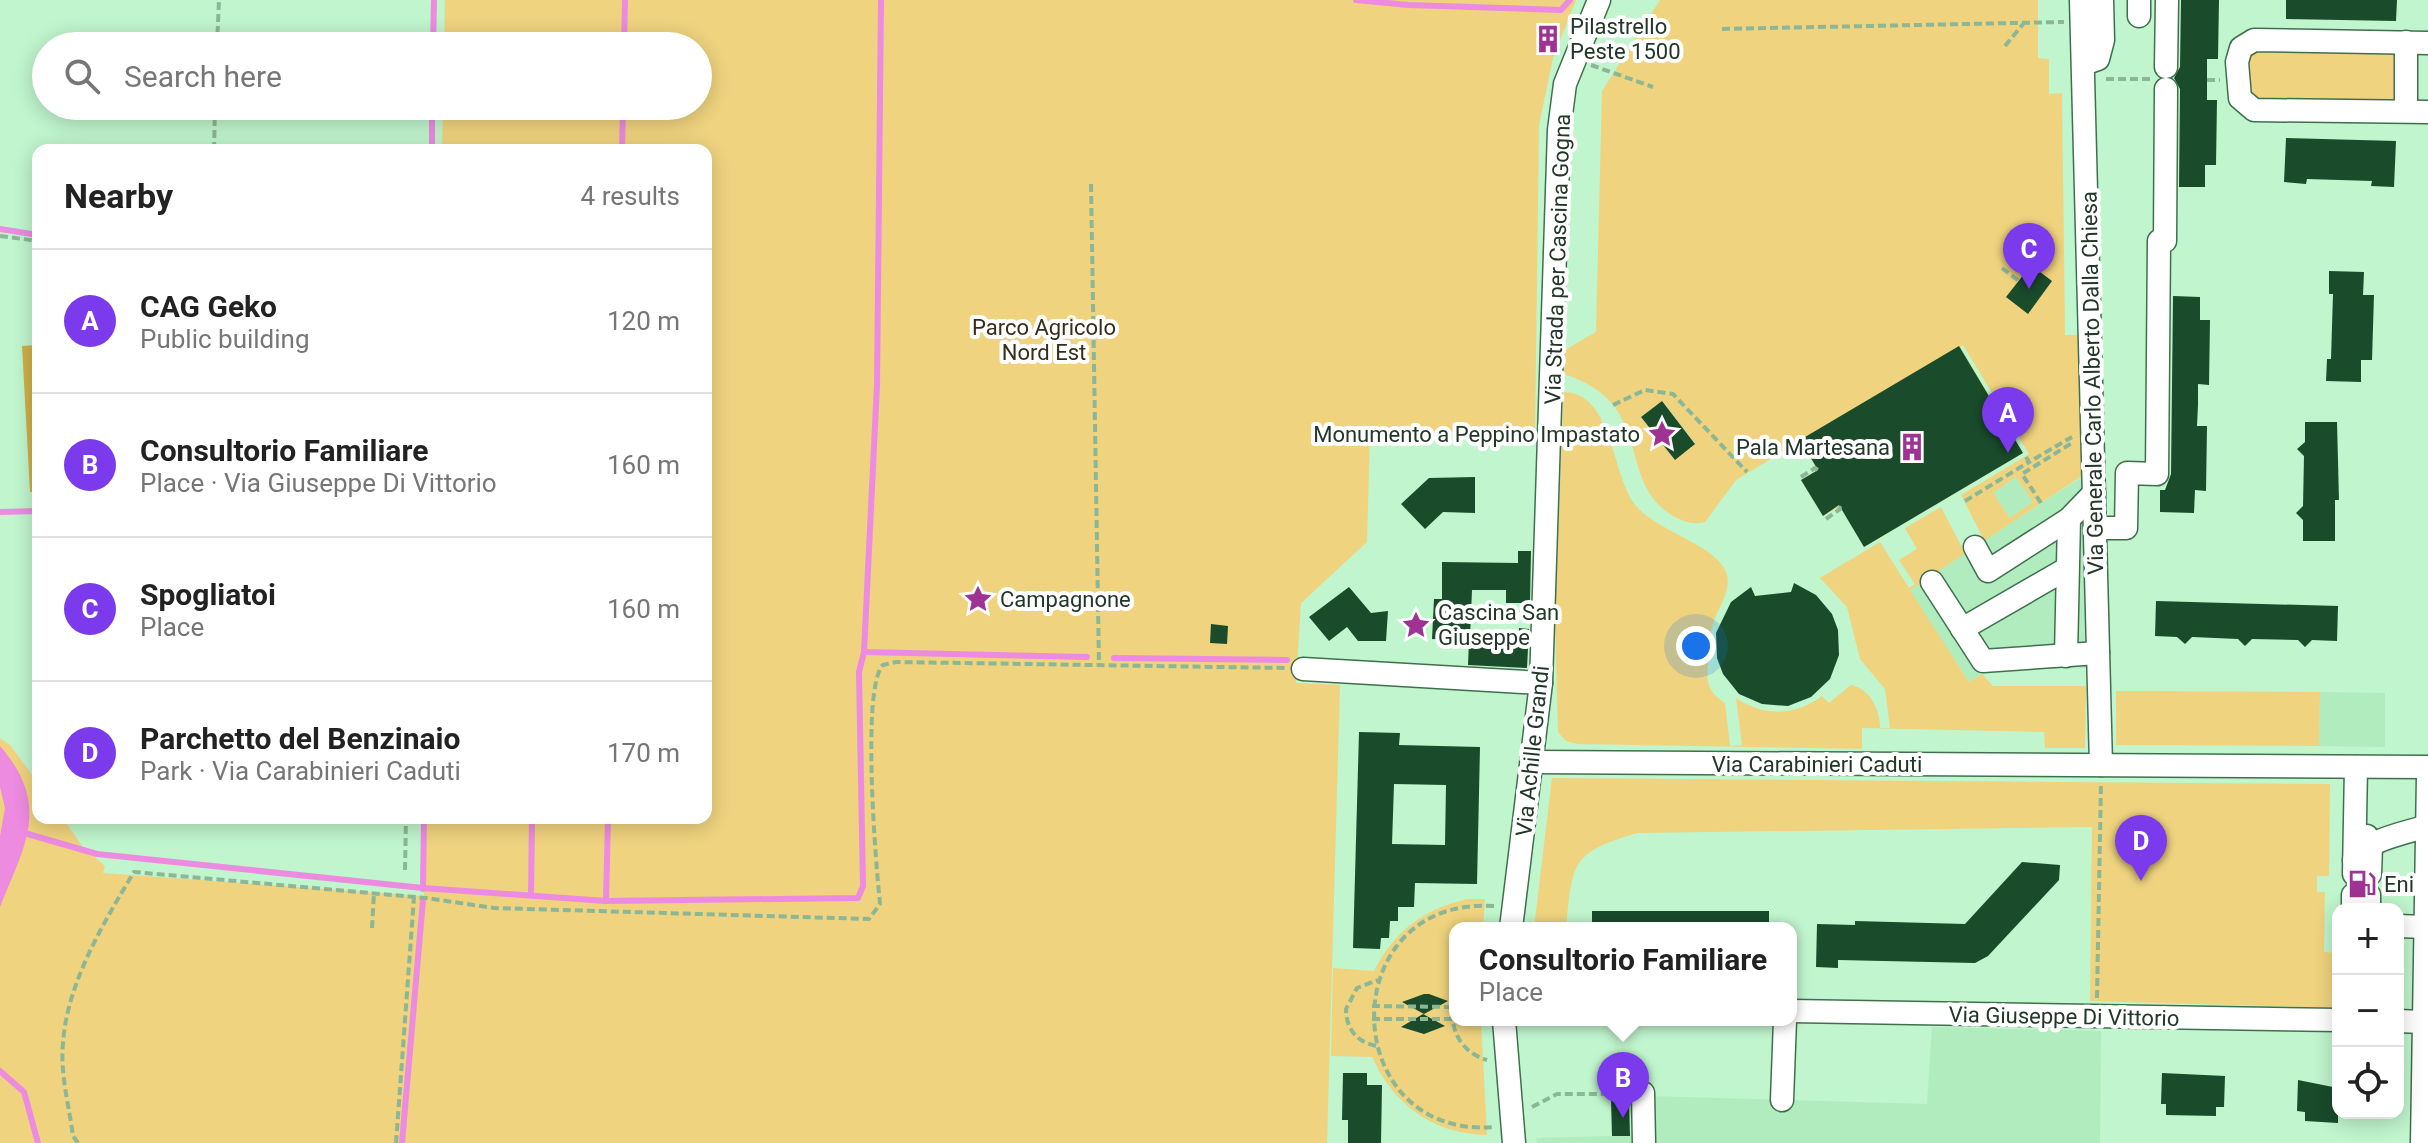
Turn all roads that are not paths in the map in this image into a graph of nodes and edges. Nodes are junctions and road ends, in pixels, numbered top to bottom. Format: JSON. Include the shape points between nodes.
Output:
{"nodes":[{"id":1,"x":1599,"y":0,"type":"edge"},
{"id":2,"x":2102,"y":0,"type":"edge"},
{"id":3,"x":2167,"y":0,"type":"edge"},
{"id":4,"x":2081,"y":11,"type":"edge"},
{"id":5,"x":2417,"y":43,"type":"edge"},
{"id":6,"x":2084,"y":72,"type":"junction"},
{"id":7,"x":2417,"y":112,"type":"edge"},
{"id":8,"x":1552,"y":429,"type":"joint"},
{"id":9,"x":2094,"y":493,"type":"junction"},
{"id":10,"x":2069,"y":519,"type":"junction"},
{"id":11,"x":2107,"y":528,"type":"dead end"},
{"id":12,"x":1975,"y":547,"type":"dead end"},
{"id":13,"x":2066,"y":569,"type":"junction"},
{"id":14,"x":1932,"y":582,"type":"dead end"},
{"id":15,"x":1962,"y":629,"type":"junction"},
{"id":16,"x":2098,"y":653,"type":"junction"},
{"id":17,"x":2066,"y":656,"type":"junction"},
{"id":18,"x":1303,"y":669,"type":"road end"},
{"id":19,"x":1541,"y":683,"type":"junction"},
{"id":20,"x":1533,"y":762,"type":"junction"},
{"id":21,"x":2101,"y":765,"type":"junction"},
{"id":22,"x":2356,"y":767,"type":"junction"},
{"id":23,"x":2428,"y":767,"type":"edge"},
{"id":24,"x":2428,"y":776,"type":"edge"},
{"id":25,"x":2427,"y":826,"type":"edge"},
{"id":26,"x":2362,"y":883,"type":"edge"},
{"id":27,"x":1512,"y":922,"type":"edge"},
{"id":28,"x":2404,"y":926,"type":"edge"},
{"id":29,"x":2425,"y":927,"type":"junction"},
{"id":30,"x":1797,"y":1011,"type":"edge"},
{"id":31,"x":2332,"y":1020,"type":"edge"},
{"id":32,"x":2404,"y":1021,"type":"edge"},
{"id":33,"x":2422,"y":1022,"type":"junction"},
{"id":34,"x":1504,"y":1026,"type":"edge"},
{"id":35,"x":1785,"y":1026,"type":"edge"},
{"id":36,"x":1643,"y":1093,"type":"road end"},
{"id":37,"x":1782,"y":1100,"type":"dead end"},
{"id":38,"x":1514,"y":1143,"type":"edge"},
{"id":39,"x":1644,"y":1143,"type":"edge"},
{"id":40,"x":2422,"y":1143,"type":"edge"}],
"edges":[{"from":1,"to":8,"type":"street","name":"Via Strada per Cascina Gogna","via":[[1565,84],[1559,130]]},
{"from":2,"to":6,"type":"street","via":[[2103,40],[2098,59]]},
{"from":3,"to":11,"type":"street","via":[[2157,474],[2127,473],[2126,528]]},
{"from":4,"to":6,"type":"street","name":"Via Generale Carlo Alberto Dalla Chiesa"},
{"from":5,"to":7,"type":"street"},
{"from":5,"to":7,"type":"street","via":[[2254,40],[2241,48],[2237,62],[2240,98],[2254,110]]},
{"from":6,"to":9,"type":"street","name":"Via Generale Carlo Alberto Dalla Chiesa"},
{"from":8,"to":19,"type":"street","name":"Via Achille Grandi"},
{"from":9,"to":10,"type":"street"},
{"from":9,"to":16,"type":"street","name":"Via Generale Carlo Alberto Dalla Chiesa"},
{"from":10,"to":12,"type":"street","via":[[1988,571]]},
{"from":10,"to":13,"type":"street"},
{"from":13,"to":15,"type":"street"},
{"from":13,"to":17,"type":"street"},
{"from":14,"to":15,"type":"street"},
{"from":15,"to":17,"type":"street","via":[[1983,661]]},
{"from":16,"to":17,"type":"street"},
{"from":16,"to":21,"type":"street","name":"Via Generale Carlo Alberto Dalla Chiesa"},
{"from":18,"to":19,"type":"street"},
{"from":19,"to":20,"type":"street","name":"Via Achille Grandi"},
{"from":20,"to":21,"type":"street","name":"Via Carabinieri Caduti"},
{"from":20,"to":27,"type":"street","name":"Via Achille Grandi"},
{"from":21,"to":22,"type":"street","name":"Via Carabinieri Caduti"},
{"from":22,"to":23,"type":"street","name":"Via Carabinieri Caduti"},
{"from":22,"to":26,"type":"street"},
{"from":24,"to":25,"type":"street"},
{"from":25,"to":26,"type":"street"},
{"from":25,"to":29,"type":"street"},
{"from":28,"to":29,"type":"street"},
{"from":29,"to":33,"type":"street"},
{"from":30,"to":31,"type":"street","name":"Via Giuseppe Di Vittorio"},
{"from":32,"to":33,"type":"street"},
{"from":33,"to":40,"type":"street"},
{"from":34,"to":38,"type":"street"},
{"from":35,"to":37,"type":"street"},
{"from":36,"to":39,"type":"street"}]}
